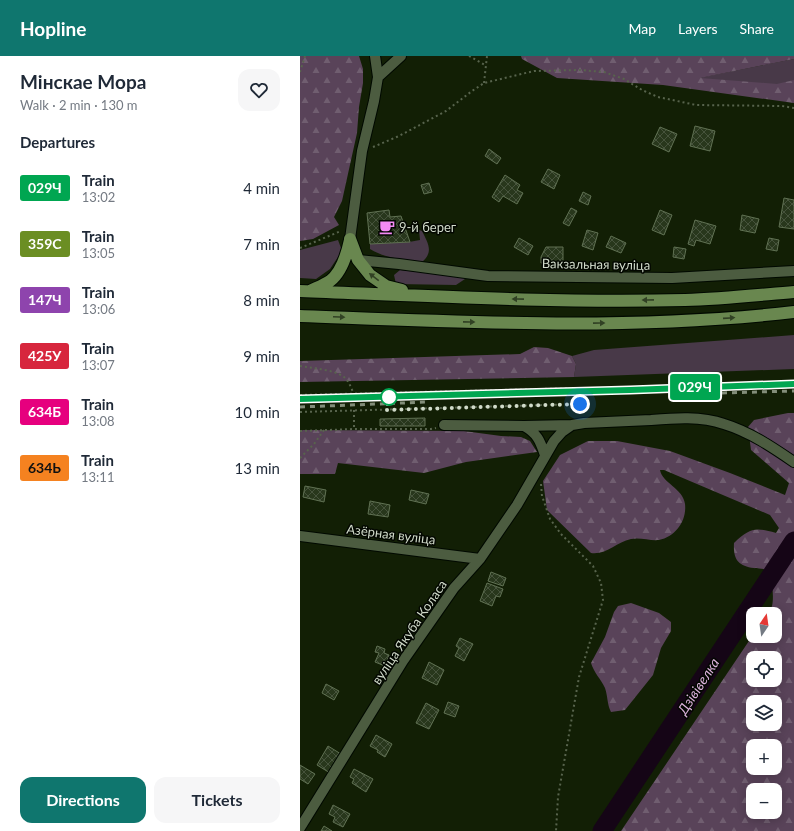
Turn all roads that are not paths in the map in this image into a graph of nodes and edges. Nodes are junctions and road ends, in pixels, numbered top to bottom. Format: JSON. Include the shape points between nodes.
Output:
{"nodes":[{"id":1,"x":375,"y":56,"type":"edge"},
{"id":2,"x":401,"y":56,"type":"edge"},
{"id":3,"x":378,"y":77,"type":"junction"},
{"id":4,"x":351,"y":232,"type":"junction"},
{"id":5,"x":358,"y":260,"type":"junction"},
{"id":6,"x":794,"y":271,"type":"edge"},
{"id":7,"x":304,"y":291,"type":"edge"},
{"id":8,"x":794,"y":292,"type":"edge"},
{"id":9,"x":422,"y":296,"type":"junction"},
{"id":10,"x":794,"y":312,"type":"edge"},
{"id":11,"x":300,"y":316,"type":"edge"},
{"id":12,"x":444,"y":425,"type":"road end"},
{"id":13,"x":572,"y":425,"type":"junction"},
{"id":14,"x":524,"y":426,"type":"junction"},
{"id":15,"x":546,"y":455,"type":"junction"},
{"id":16,"x":794,"y":462,"type":"edge"},
{"id":17,"x":300,"y":536,"type":"edge"},
{"id":18,"x":480,"y":558,"type":"junction"},
{"id":19,"x":300,"y":828,"type":"edge"}],
"edges":[{"from":1,"to":3,"type":"street"},
{"from":2,"to":3,"type":"street"},
{"from":3,"to":4,"type":"street","via":[[362,151]]},
{"from":4,"to":5,"type":"highway"},
{"from":4,"to":7,"type":"highway","via":[[347,255],[336,275],[330,281]]},
{"from":5,"to":6,"type":"street","name":"Вакзальная вуліца","via":[[488,276],[672,278]]},
{"from":9,"to":5,"type":"highway","one_way":true,"via":[[386,286],[370,275]]},
{"from":7,"to":9,"type":"highway"},
{"from":8,"to":9,"type":"highway","one_way":true,"via":[[666,300]]},
{"from":11,"to":10,"type":"highway","one_way":true,"via":[[550,324],[688,321]]},
{"from":12,"to":14,"type":"street"},
{"from":13,"to":14,"type":"street"},
{"from":13,"to":15,"type":"street","name":"вуліца Якуба Коласа","via":[[554,441]]},
{"from":13,"to":16,"type":"street","via":[[584,422],[703,419],[724,423],[745,432]]},
{"from":14,"to":15,"type":"street","via":[[539,439]]},
{"from":15,"to":18,"type":"street","name":"вуліца Якуба Коласа","via":[[518,505]]},
{"from":17,"to":18,"type":"street","name":"Азёрная вуліца"},
{"from":18,"to":19,"type":"street","name":"вуліца Якуба Коласа","via":[[454,588],[403,661]]}]}
